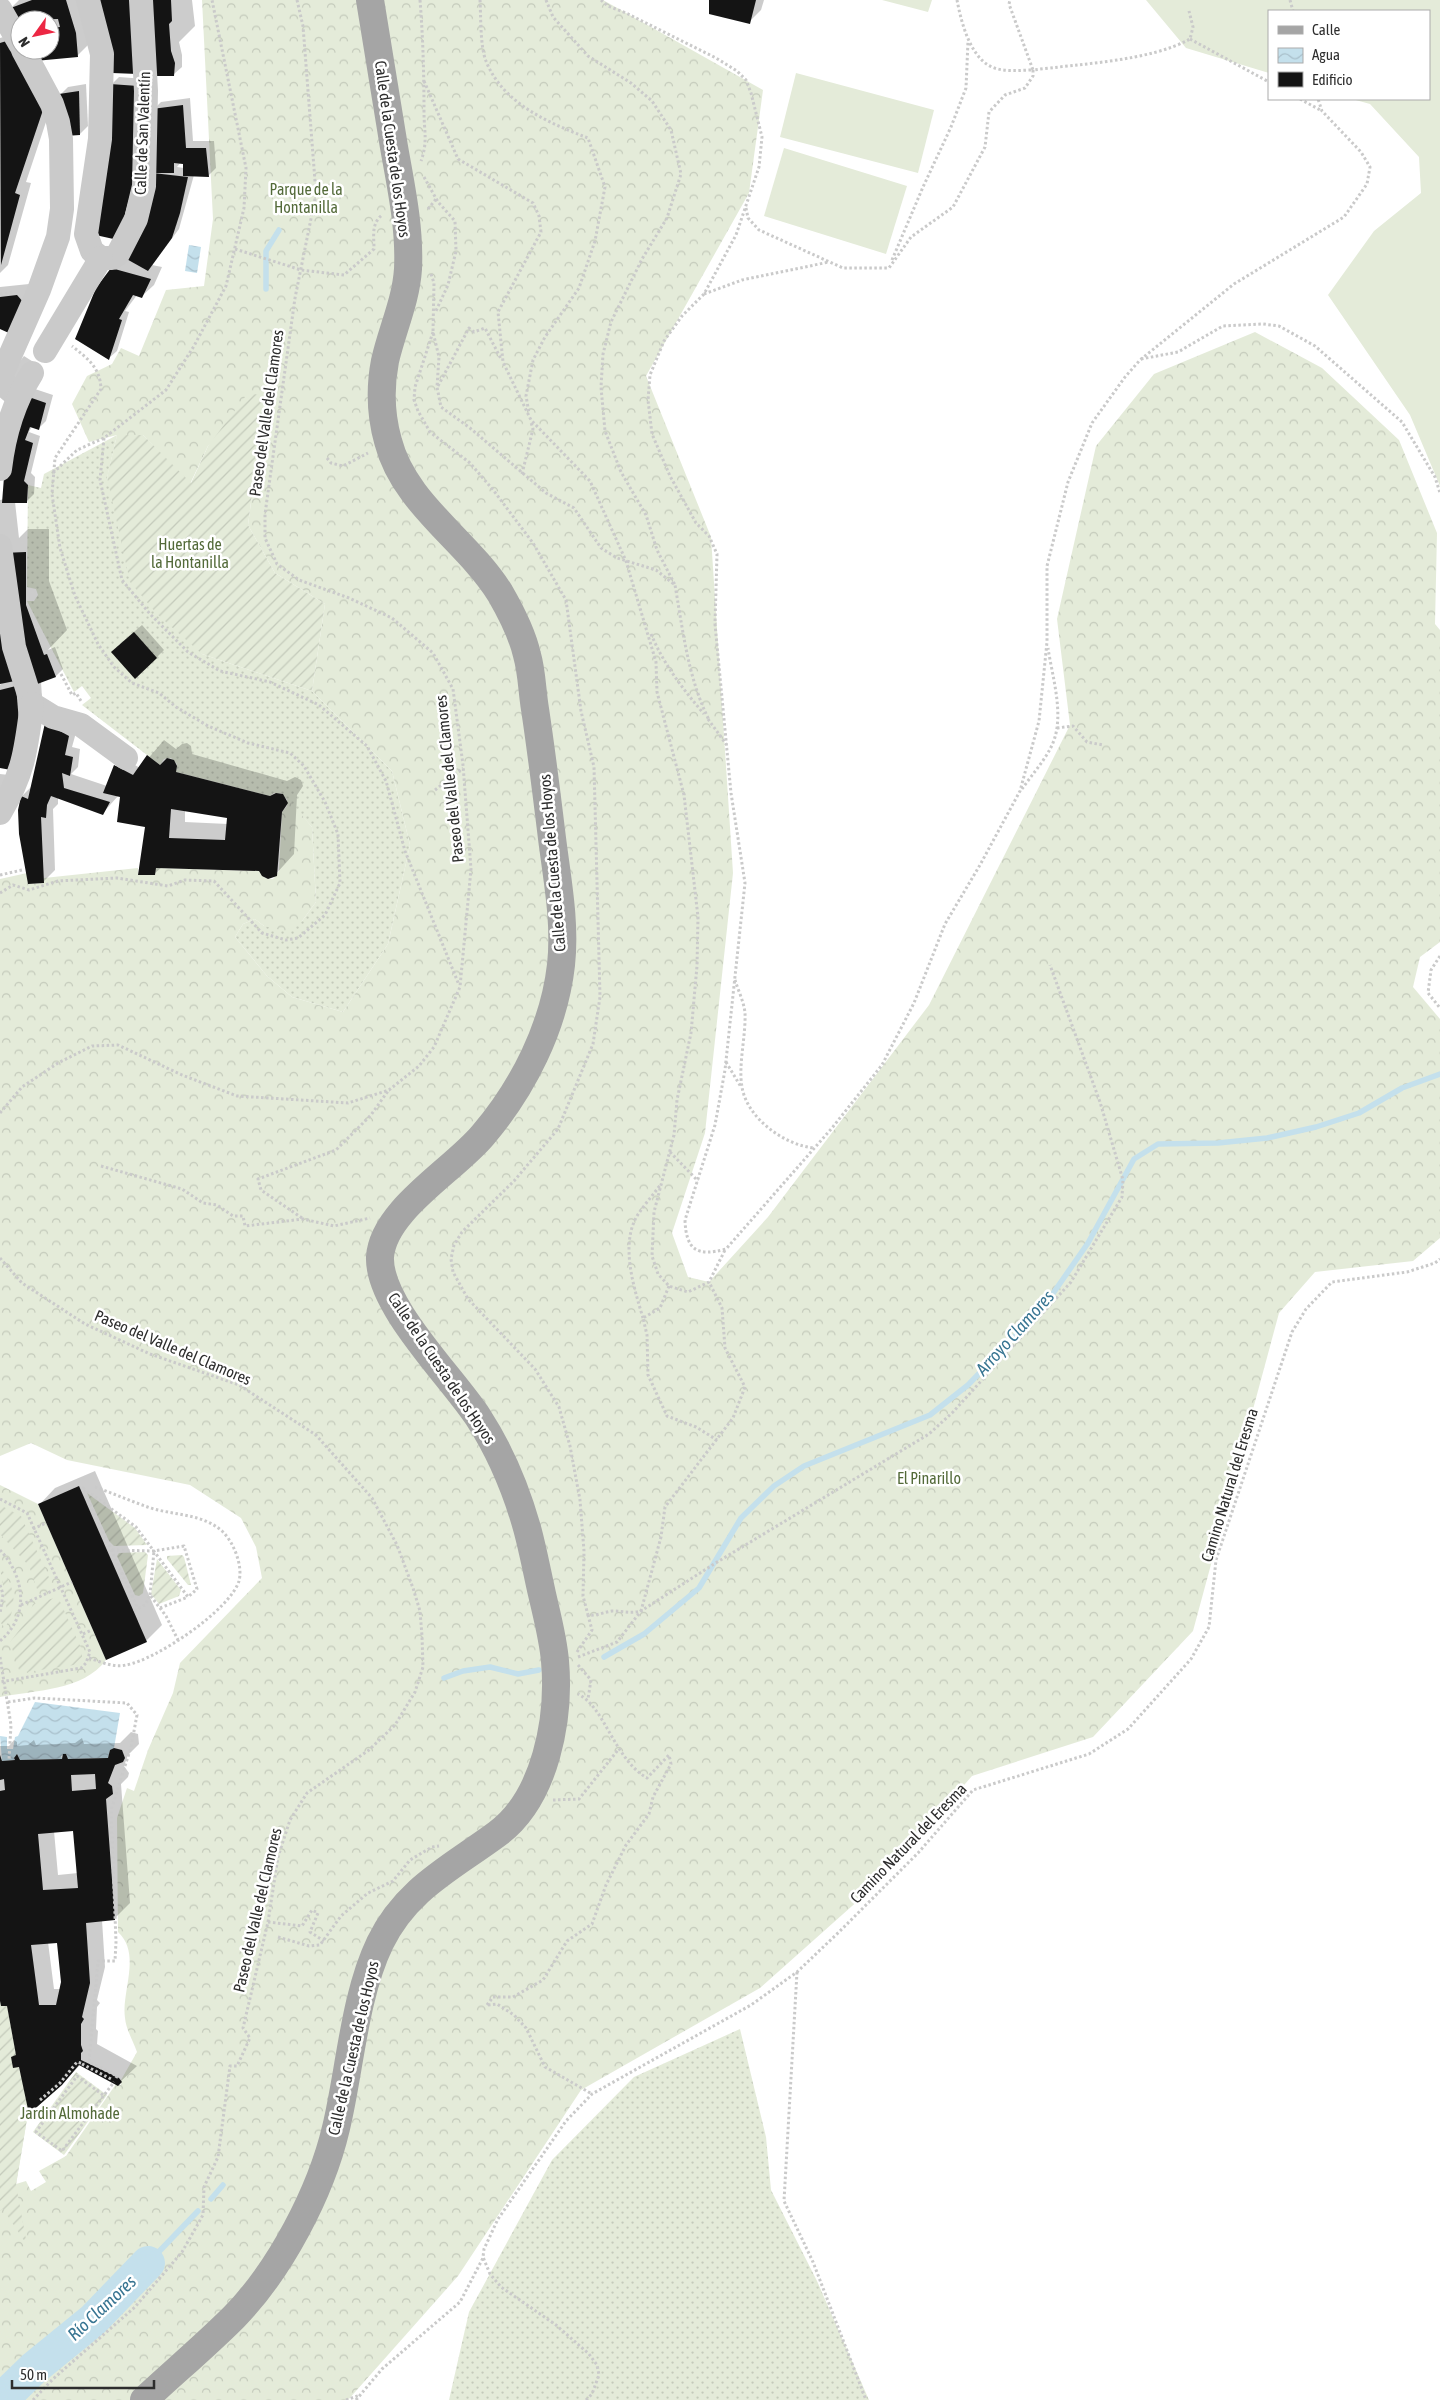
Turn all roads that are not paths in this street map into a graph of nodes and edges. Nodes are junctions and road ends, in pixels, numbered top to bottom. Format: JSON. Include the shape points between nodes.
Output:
{"nodes":[{"id":1,"x":88,"y":0,"type":"edge"},
{"id":2,"x":141,"y":0,"type":"edge"},
{"id":3,"x":370,"y":0,"type":"edge"},
{"id":4,"x":0,"y":9,"type":"edge"},
{"id":5,"x":10,"y":26,"type":"edge"},
{"id":6,"x":28,"y":60,"type":"edge"},
{"id":7,"x":101,"y":258,"type":"junction"},
{"id":8,"x":51,"y":342,"type":"road end"},
{"id":9,"x":32,"y":373,"type":"dead end"},
{"id":10,"x":10,"y":409,"type":"edge"},
{"id":11,"x":0,"y":469,"type":"edge"},
{"id":12,"x":0,"y":546,"type":"edge"},
{"id":13,"x":32,"y":704,"type":"junction"},
{"id":14,"x":126,"y":758,"type":"dead end"},
{"id":15,"x":0,"y":813,"type":"edge"},
{"id":16,"x":144,"y":2400,"type":"edge"}],
"edges":[{"from":1,"to":7,"type":"street","via":[[102,54],[100,139],[86,234],[92,251]]},
{"from":2,"to":7,"type":"street","name":"Calle de San Valentín","via":[[146,91],[144,186],[136,219],[122,248],[112,258]]},
{"from":3,"to":16,"type":"main road","name":"Calle de la Cuesta de los Hoyos","via":[[407,225],[405,292],[385,363],[382,391],[386,433],[394,459],[411,489],[495,586],[515,619],[527,654],[562,929],[562,958],[552,1010],[530,1064],[486,1132],[394,1219],[380,1256],[382,1272],[397,1308],[474,1410],[502,1460],[527,1528],[555,1653],[557,1684],[547,1750],[529,1800],[494,1837],[422,1886],[381,1939],[365,1985],[334,2135],[301,2222],[272,2270],[238,2313]]},
{"from":4,"to":5,"type":"street"},
{"from":6,"to":10,"type":"street","via":[[58,122],[62,209],[58,237],[2,374]]},
{"from":7,"to":8,"type":"street"},
{"from":9,"to":10,"type":"street"},
{"from":10,"to":11,"type":"street"},
{"from":12,"to":13,"type":"street","via":[[14,647]]},
{"from":13,"to":14,"type":"street","via":[[53,717],[81,725]]},
{"from":13,"to":15,"type":"street","via":[[24,761]]}]}
